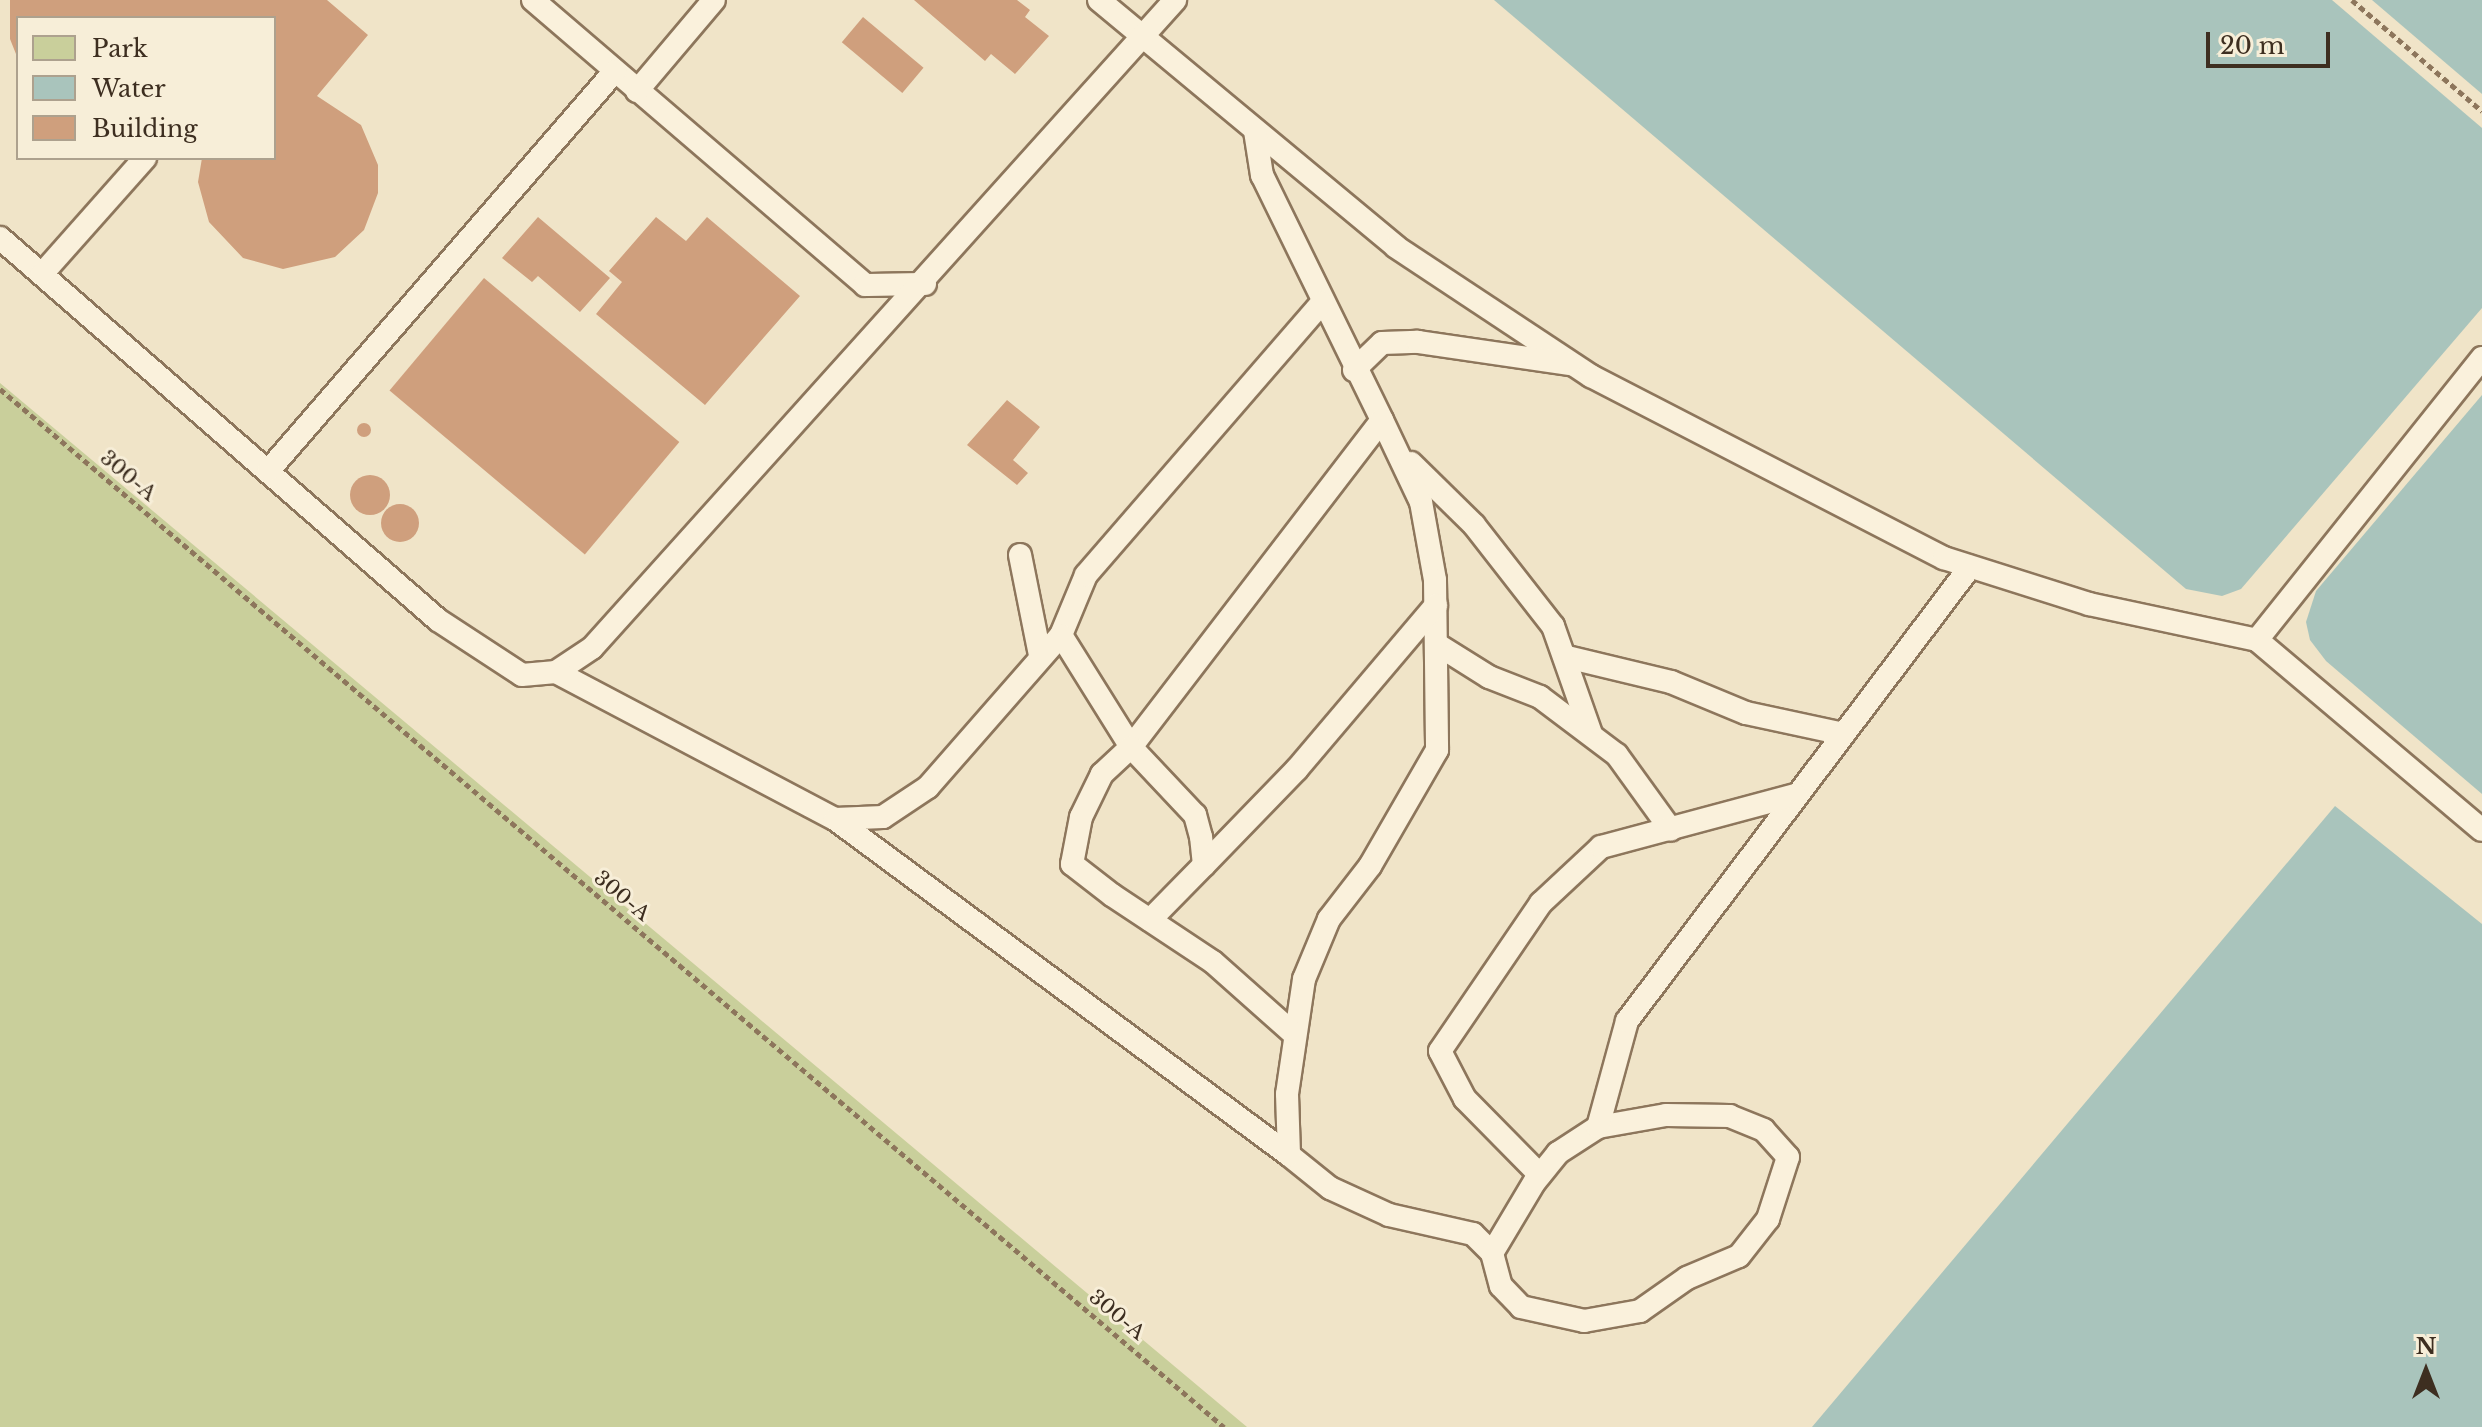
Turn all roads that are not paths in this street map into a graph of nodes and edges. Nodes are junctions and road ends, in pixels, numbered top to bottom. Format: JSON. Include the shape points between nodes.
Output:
{"nodes":[{"id":1,"x":533,"y":0,"type":"edge"},
{"id":2,"x":714,"y":0,"type":"edge"},
{"id":3,"x":1099,"y":0,"type":"edge"},
{"id":4,"x":1175,"y":0,"type":"edge"},
{"id":5,"x":1143,"y":37,"type":"junction"},
{"id":6,"x":615,"y":71,"type":"junction"},
{"id":7,"x":637,"y":91,"type":"junction"},
{"id":8,"x":1255,"y":131,"type":"junction"},
{"id":9,"x":143,"y":160,"type":"edge"},
{"id":10,"x":0,"y":238,"type":"edge"},
{"id":11,"x":42,"y":274,"type":"junction"},
{"id":12,"x":925,"y":284,"type":"junction"},
{"id":13,"x":1322,"y":303,"type":"junction"},
{"id":14,"x":2482,"y":358,"type":"edge"},
{"id":15,"x":1574,"y":365,"type":"junction"},
{"id":16,"x":1354,"y":370,"type":"junction"},
{"id":17,"x":1382,"y":420,"type":"junction"},
{"id":18,"x":1404,"y":456,"type":"junction"},
{"id":19,"x":269,"y":470,"type":"junction"},
{"id":20,"x":1020,"y":555,"type":"dead end"},
{"id":21,"x":1970,"y":567,"type":"junction"},
{"id":22,"x":1436,"y":605,"type":"junction"},
{"id":23,"x":1061,"y":635,"type":"junction"},
{"id":24,"x":2257,"y":640,"type":"junction"},
{"id":25,"x":1438,"y":645,"type":"junction"},
{"id":26,"x":1040,"y":655,"type":"junction"},
{"id":27,"x":1567,"y":657,"type":"junction"},
{"id":28,"x":556,"y":672,"type":"junction"},
{"id":29,"x":1591,"y":734,"type":"junction"},
{"id":30,"x":1844,"y":734,"type":"junction"},
{"id":31,"x":1131,"y":747,"type":"junction"},
{"id":32,"x":1796,"y":794,"type":"junction"},
{"id":33,"x":835,"y":819,"type":"junction"},
{"id":34,"x":1671,"y":830,"type":"junction"},
{"id":35,"x":2482,"y":830,"type":"edge"},
{"id":36,"x":1204,"y":865,"type":"junction"},
{"id":37,"x":1150,"y":920,"type":"junction"},
{"id":38,"x":1294,"y":1034,"type":"junction"},
{"id":39,"x":1598,"y":1127,"type":"junction"},
{"id":40,"x":1289,"y":1155,"type":"junction"},
{"id":41,"x":1540,"y":1175,"type":"junction"},
{"id":42,"x":1492,"y":1253,"type":"junction"}],
"edges":[{"from":1,"to":6,"type":"lane"},
{"from":2,"to":7,"type":"lane"},
{"from":3,"to":5,"type":"lane"},
{"from":4,"to":5,"type":"lane"},
{"from":5,"to":8,"type":"lane"},
{"from":5,"to":12,"type":"lane"},
{"from":6,"to":7,"type":"lane"},
{"from":6,"to":19,"type":"lane"},
{"from":7,"to":12,"type":"lane","via":[[865,285]]},
{"from":8,"to":13,"type":"lane","via":[[1262,175]]},
{"from":8,"to":15,"type":"lane","via":[[1396,247]]},
{"from":9,"to":11,"type":"lane"},
{"from":10,"to":11,"type":"lane"},
{"from":11,"to":19,"type":"lane"},
{"from":12,"to":28,"type":"lane","via":[[592,648]]},
{"from":13,"to":16,"type":"lane"},
{"from":13,"to":23,"type":"lane","via":[[1086,575]]},
{"from":14,"to":24,"type":"lane"},
{"from":15,"to":16,"type":"lane","via":[[1418,342],[1382,343]]},
{"from":15,"to":21,"type":"lane","via":[[1789,483]]},
{"from":16,"to":17,"type":"lane"},
{"from":17,"to":18,"type":"lane"},
{"from":17,"to":31,"type":"lane"},
{"from":18,"to":22,"type":"lane","via":[[1421,502]]},
{"from":18,"to":27,"type":"lane","via":[[1474,525],[1553,626]]},
{"from":19,"to":28,"type":"lane","via":[[495,662],[522,675]]},
{"from":20,"to":26,"type":"lane"},
{"from":21,"to":24,"type":"lane","via":[[2089,604]]},
{"from":21,"to":30,"type":"lane"},
{"from":22,"to":25,"type":"lane"},
{"from":22,"to":36,"type":"lane","via":[[1297,769]]},
{"from":23,"to":26,"type":"lane"},
{"from":23,"to":31,"type":"lane"},
{"from":24,"to":35,"type":"lane"},
{"from":25,"to":29,"type":"lane","via":[[1489,677],[1540,697]]},
{"from":25,"to":38,"type":"lane","via":[[1437,750],[1370,866],[1329,919],[1304,979]]},
{"from":26,"to":33,"type":"lane","via":[[928,787],[883,817]]},
{"from":27,"to":29,"type":"lane"},
{"from":27,"to":30,"type":"lane","via":[[1671,682],[1746,713]]},
{"from":28,"to":33,"type":"lane"},
{"from":29,"to":34,"type":"lane","via":[[1617,755]]},
{"from":30,"to":32,"type":"lane"},
{"from":31,"to":36,"type":"lane","via":[[1195,815]]},
{"from":31,"to":37,"type":"lane","via":[[1102,774],[1081,817],[1072,864]]},
{"from":32,"to":34,"type":"lane"},
{"from":32,"to":39,"type":"lane","via":[[1627,1021]]},
{"from":33,"to":40,"type":"lane"},
{"from":34,"to":41,"type":"lane","via":[[1601,847],[1541,903],[1440,1051],[1465,1099]]},
{"from":36,"to":37,"type":"lane"},
{"from":37,"to":38,"type":"lane","via":[[1213,962]]},
{"from":38,"to":40,"type":"lane"},
{"from":39,"to":41,"type":"lane","via":[[1558,1153]]},
{"from":39,"to":42,"type":"lane","via":[[1682,1115],[1730,1116],[1764,1130],[1788,1157],[1768,1219],[1739,1256],[1687,1278],[1640,1311],[1584,1321],[1521,1307],[1501,1286]]},
{"from":40,"to":42,"type":"lane","via":[[1330,1188],[1389,1215],[1473,1234]]},
{"from":41,"to":42,"type":"lane"}]}
